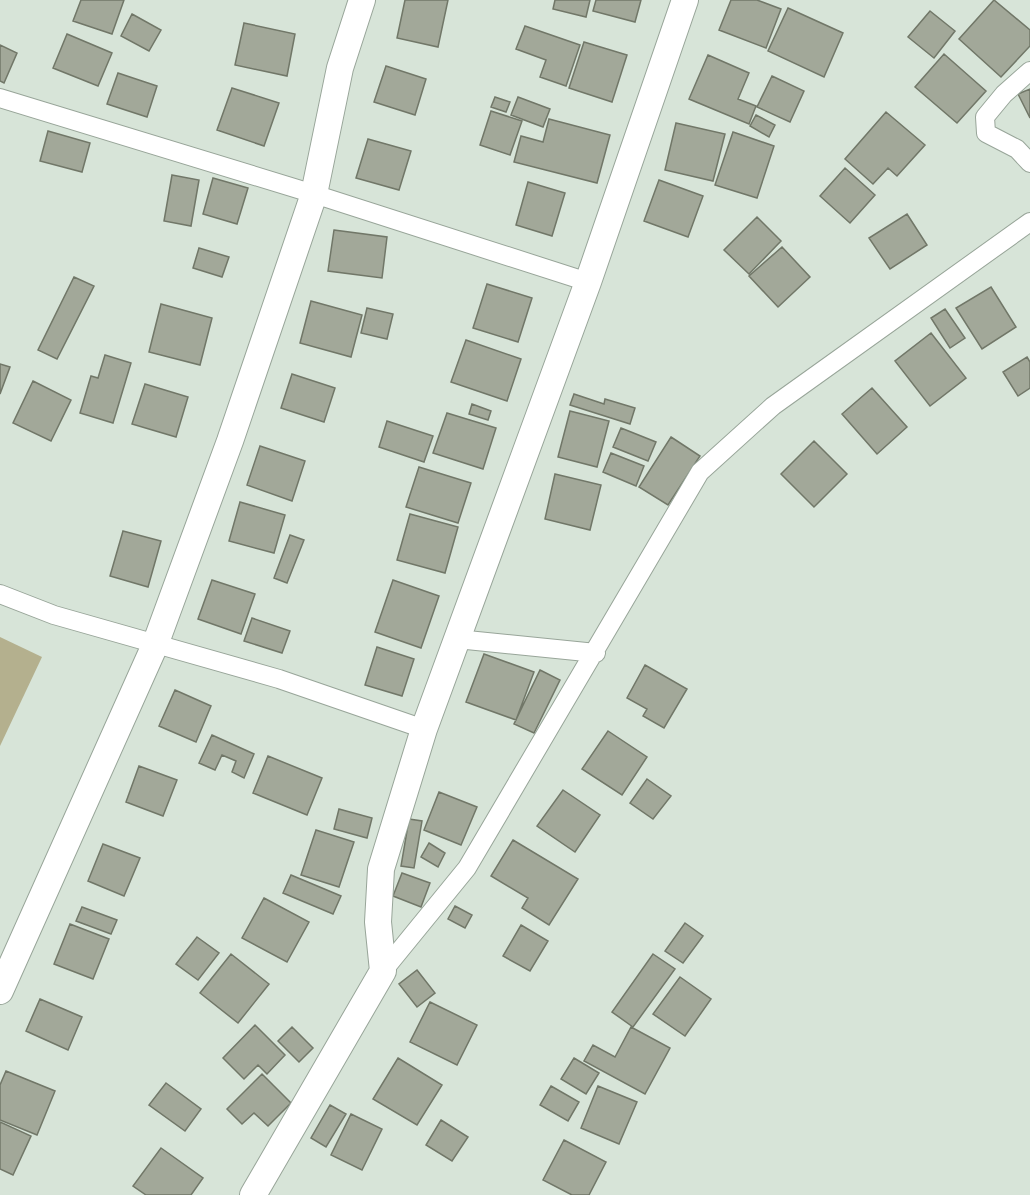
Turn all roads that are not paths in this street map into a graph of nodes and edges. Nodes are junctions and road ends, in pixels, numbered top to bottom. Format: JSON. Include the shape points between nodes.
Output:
{"nodes":[{"id":1,"x":362,"y":0,"type":"edge"},
{"id":2,"x":685,"y":0,"type":"edge"},
{"id":3,"x":1030,"y":71,"type":"edge"},
{"id":4,"x":0,"y":98,"type":"edge"},
{"id":5,"x":1030,"y":163,"type":"edge"},
{"id":6,"x":314,"y":194,"type":"junction"},
{"id":7,"x":1030,"y":222,"type":"edge"},
{"id":8,"x":588,"y":282,"type":"junction"},
{"id":9,"x":0,"y":594,"type":"edge"},
{"id":10,"x":457,"y":639,"type":"junction"},
{"id":11,"x":155,"y":645,"type":"junction"},
{"id":12,"x":596,"y":653,"type":"junction"},
{"id":13,"x":424,"y":729,"type":"junction"},
{"id":14,"x":383,"y":971,"type":"junction"},
{"id":15,"x":0,"y":991,"type":"edge"},
{"id":16,"x":253,"y":1195,"type":"edge"}],
"edges":[{"from":1,"to":6,"type":"street","via":[[340,68]]},
{"from":2,"to":8,"type":"street"},
{"from":3,"to":5,"type":"street","via":[[985,117],[986,133],[1017,149]]},
{"from":4,"to":6,"type":"street"},
{"from":6,"to":8,"type":"street"},
{"from":6,"to":11,"type":"street"},
{"from":7,"to":12,"type":"street","via":[[773,406],[700,472]]},
{"from":8,"to":10,"type":"street"},
{"from":9,"to":11,"type":"street","via":[[54,615]]},
{"from":10,"to":12,"type":"street"},
{"from":10,"to":13,"type":"street"},
{"from":11,"to":13,"type":"street","via":[[279,679]]},
{"from":11,"to":15,"type":"street"},
{"from":12,"to":14,"type":"street","via":[[467,868]]},
{"from":13,"to":14,"type":"street","via":[[381,869],[378,922]]},
{"from":14,"to":16,"type":"street"}]}
